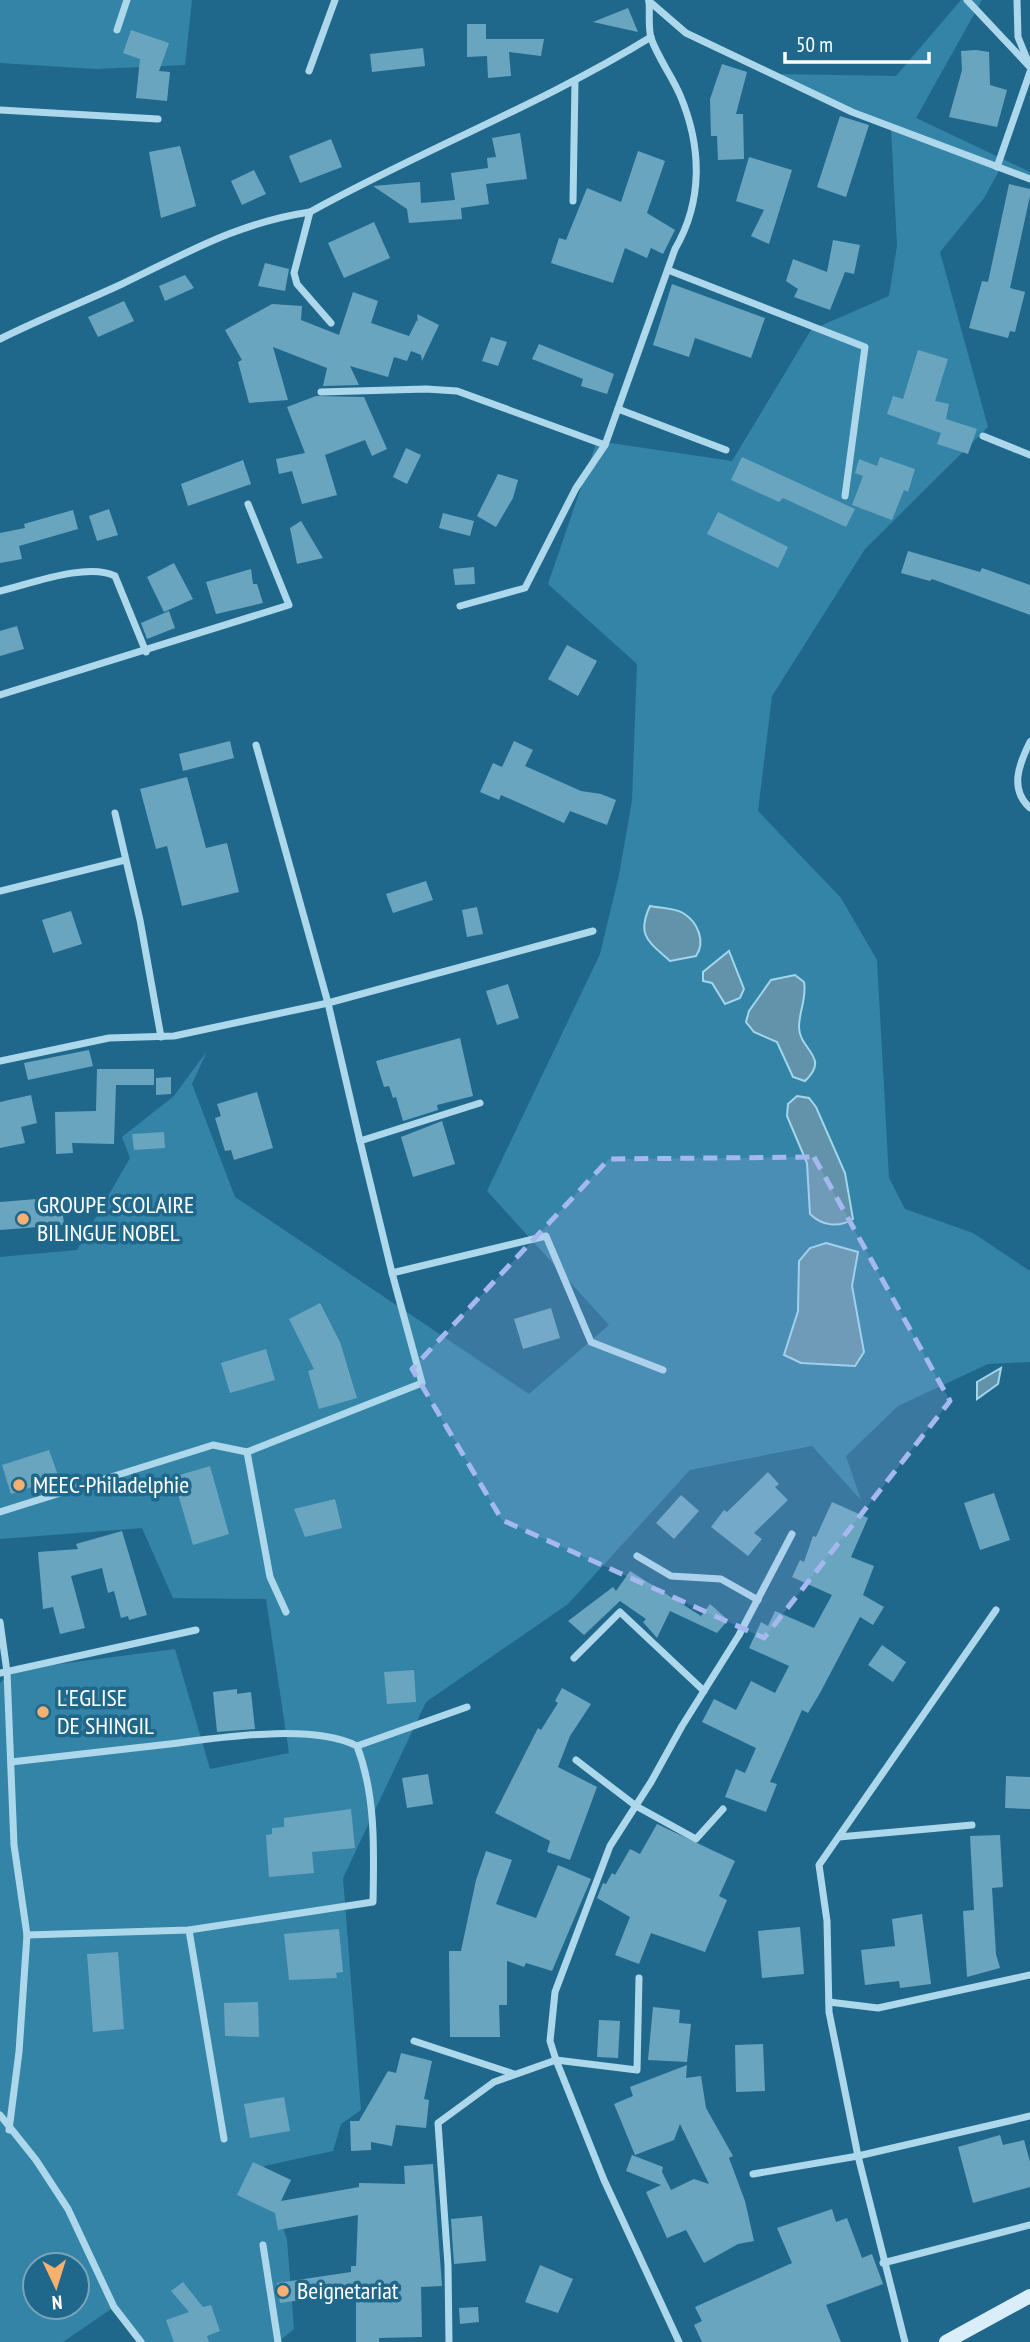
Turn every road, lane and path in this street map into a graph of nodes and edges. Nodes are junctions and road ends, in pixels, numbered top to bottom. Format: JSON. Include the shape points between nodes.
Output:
{"nodes":[{"id":1,"x":127,"y":0,"type":"edge"},
{"id":2,"x":335,"y":0,"type":"edge"},
{"id":3,"x":649,"y":0,"type":"edge"},
{"id":4,"x":967,"y":0,"type":"edge"},
{"id":5,"x":1017,"y":0,"type":"edge"},
{"id":6,"x":117,"y":30,"type":"dead end"},
{"id":7,"x":651,"y":37,"type":"junction"},
{"id":8,"x":1030,"y":68,"type":"edge"},
{"id":9,"x":309,"y":71,"type":"dead end"},
{"id":10,"x":575,"y":82,"type":"junction"},
{"id":11,"x":0,"y":110,"type":"edge"},
{"id":12,"x":158,"y":119,"type":"dead end"},
{"id":13,"x":997,"y":167,"type":"junction"},
{"id":14,"x":1030,"y":179,"type":"edge"},
{"id":15,"x":573,"y":201,"type":"dead end"},
{"id":16,"x":310,"y":212,"type":"junction"},
{"id":17,"x":668,"y":270,"type":"junction"},
{"id":18,"x":331,"y":323,"type":"dead end"},
{"id":19,"x":0,"y":339,"type":"edge"},
{"id":20,"x":321,"y":393,"type":"dead end"},
{"id":21,"x":618,"y":409,"type":"junction"},
{"id":22,"x":983,"y":436,"type":"dead end"},
{"id":23,"x":605,"y":445,"type":"junction"},
{"id":24,"x":726,"y":450,"type":"dead end"},
{"id":25,"x":1030,"y":454,"type":"edge"},
{"id":26,"x":845,"y":496,"type":"dead end"},
{"id":27,"x":248,"y":504,"type":"dead end"},
{"id":28,"x":0,"y":591,"type":"edge"},
{"id":29,"x":460,"y":606,"type":"dead end"},
{"id":30,"x":146,"y":652,"type":"junction"},
{"id":31,"x":0,"y":695,"type":"edge"},
{"id":32,"x":1030,"y":742,"type":"edge"},
{"id":33,"x":256,"y":745,"type":"dead end"},
{"id":34,"x":1030,"y":808,"type":"edge"},
{"id":35,"x":114,"y":813,"type":"dead end"},
{"id":36,"x":125,"y":860,"type":"junction"},
{"id":37,"x":0,"y":891,"type":"edge"},
{"id":38,"x":593,"y":931,"type":"dead end"},
{"id":39,"x":328,"y":1003,"type":"junction"},
{"id":40,"x":161,"y":1037,"type":"junction"},
{"id":41,"x":0,"y":1061,"type":"edge"},
{"id":42,"x":480,"y":1103,"type":"dead end"},
{"id":43,"x":360,"y":1141,"type":"junction"},
{"id":44,"x":392,"y":1273,"type":"junction"},
{"id":45,"x":663,"y":1370,"type":"dead end"},
{"id":46,"x":247,"y":1452,"type":"junction"},
{"id":47,"x":0,"y":1512,"type":"edge"},
{"id":48,"x":792,"y":1534,"type":"dead end"},
{"id":49,"x":637,"y":1556,"type":"dead end"},
{"id":50,"x":758,"y":1600,"type":"junction"},
{"id":51,"x":996,"y":1610,"type":"dead end"},
{"id":52,"x":286,"y":1612,"type":"dead end"},
{"id":53,"x":0,"y":1622,"type":"edge"},
{"id":54,"x":196,"y":1630,"type":"dead end"},
{"id":55,"x":574,"y":1658,"type":"dead end"},
{"id":56,"x":4,"y":1672,"type":"edge"},
{"id":57,"x":704,"y":1691,"type":"junction"},
{"id":58,"x":467,"y":1707,"type":"dead end"},
{"id":59,"x":357,"y":1746,"type":"junction"},
{"id":60,"x":576,"y":1760,"type":"dead end"},
{"id":61,"x":11,"y":1762,"type":"junction"},
{"id":62,"x":636,"y":1806,"type":"junction"},
{"id":63,"x":723,"y":1809,"type":"dead end"},
{"id":64,"x":972,"y":1825,"type":"dead end"},
{"id":65,"x":839,"y":1837,"type":"junction"},
{"id":66,"x":189,"y":1930,"type":"junction"},
{"id":67,"x":27,"y":1935,"type":"junction"},
{"id":68,"x":1030,"y":1975,"type":"edge"},
{"id":69,"x":639,"y":1978,"type":"dead end"},
{"id":70,"x":829,"y":2002,"type":"junction"},
{"id":71,"x":414,"y":2041,"type":"dead end"},
{"id":72,"x":556,"y":2060,"type":"junction"},
{"id":73,"x":514,"y":2074,"type":"junction"},
{"id":74,"x":0,"y":2115,"type":"edge"},
{"id":75,"x":1030,"y":2116,"type":"edge"},
{"id":76,"x":0,"y":2126,"type":"edge"},
{"id":77,"x":9,"y":2130,"type":"junction"},
{"id":78,"x":224,"y":2139,"type":"dead end"},
{"id":79,"x":858,"y":2156,"type":"junction"},
{"id":80,"x":753,"y":2174,"type":"dead end"},
{"id":81,"x":1030,"y":2225,"type":"edge"},
{"id":82,"x":263,"y":2245,"type":"dead end"},
{"id":83,"x":883,"y":2263,"type":"junction"},
{"id":84,"x":1030,"y":2296,"type":"edge"},
{"id":85,"x":141,"y":2342,"type":"edge"},
{"id":86,"x":278,"y":2342,"type":"edge"},
{"id":87,"x":449,"y":2342,"type":"edge"},
{"id":88,"x":679,"y":2342,"type":"edge"},
{"id":89,"x":905,"y":2342,"type":"edge"},
{"id":90,"x":946,"y":2342,"type":"edge"}],
"edges":[{"from":1,"to":6,"type":"street"},
{"from":2,"to":9,"type":"street"},
{"from":3,"to":7,"type":"street"},
{"from":3,"to":13,"type":"street","via":[[686,33],[771,74],[852,112]]},
{"from":4,"to":8,"type":"street"},
{"from":5,"to":8,"type":"street","via":[[1018,37]]},
{"from":7,"to":10,"type":"street"},
{"from":7,"to":17,"type":"street","via":[[680,94],[696,154],[697,197]]},
{"from":8,"to":13,"type":"street"},
{"from":10,"to":15,"type":"street"},
{"from":10,"to":16,"type":"street","via":[[379,174]]},
{"from":11,"to":12,"type":"street"},
{"from":13,"to":14,"type":"street"},
{"from":16,"to":18,"type":"street","via":[[294,273]]},
{"from":16,"to":19,"type":"street","via":[[268,218],[212,239]]},
{"from":17,"to":21,"type":"street"},
{"from":17,"to":26,"type":"street","via":[[865,347]]},
{"from":20,"to":23,"type":"street","via":[[457,391]]},
{"from":21,"to":23,"type":"street"},
{"from":21,"to":24,"type":"street"},
{"from":22,"to":25,"type":"street"},
{"from":23,"to":29,"type":"street","via":[[576,488],[524,588]]},
{"from":27,"to":30,"type":"street","via":[[289,606]]},
{"from":28,"to":30,"type":"street","via":[[106,572],[115,576]]},
{"from":30,"to":31,"type":"street"},
{"from":32,"to":34,"type":"street","via":[[1017,779],[1021,799]]},
{"from":33,"to":39,"type":"street"},
{"from":35,"to":36,"type":"street"},
{"from":36,"to":37,"type":"street"},
{"from":36,"to":40,"type":"street"},
{"from":38,"to":39,"type":"street"},
{"from":39,"to":40,"type":"street"},
{"from":39,"to":43,"type":"street"},
{"from":40,"to":41,"type":"street","via":[[109,1038]]},
{"from":42,"to":43,"type":"street"},
{"from":43,"to":44,"type":"street"},
{"from":44,"to":45,"type":"street","via":[[546,1236],[591,1342]]},
{"from":44,"to":46,"type":"street","via":[[422,1384]]},
{"from":46,"to":47,"type":"street","via":[[213,1445]]},
{"from":46,"to":52,"type":"street","via":[[270,1577]]},
{"from":48,"to":50,"type":"street"},
{"from":49,"to":50,"type":"street","via":[[671,1576],[721,1579]]},
{"from":50,"to":57,"type":"street"},
{"from":51,"to":65,"type":"street"},
{"from":53,"to":56,"type":"street"},
{"from":54,"to":56,"type":"street"},
{"from":55,"to":57,"type":"street","via":[[620,1612]]},
{"from":56,"to":61,"type":"street"},
{"from":57,"to":62,"type":"street"},
{"from":58,"to":59,"type":"street"},
{"from":59,"to":61,"type":"street","via":[[318,1735],[249,1735]]},
{"from":59,"to":66,"type":"street","via":[[366,1769],[371,1808],[373,1902]]},
{"from":60,"to":62,"type":"street"},
{"from":61,"to":67,"type":"street","via":[[14,1845]]},
{"from":62,"to":63,"type":"street","via":[[696,1839]]},
{"from":62,"to":72,"type":"street","via":[[610,1846],[555,1992],[550,2041]]},
{"from":64,"to":65,"type":"street"},
{"from":65,"to":70,"type":"street","via":[[819,1865],[827,1921]]},
{"from":66,"to":67,"type":"street"},
{"from":66,"to":78,"type":"street"},
{"from":67,"to":77,"type":"street"},
{"from":68,"to":70,"type":"street","via":[[878,2008]]},
{"from":69,"to":72,"type":"street","via":[[636,2070]]},
{"from":70,"to":79,"type":"street"},
{"from":71,"to":73,"type":"street"},
{"from":72,"to":73,"type":"street"},
{"from":72,"to":88,"type":"street","via":[[604,2180]]},
{"from":73,"to":87,"type":"street","via":[[494,2082],[438,2123],[449,2265]]},
{"from":74,"to":77,"type":"street"},
{"from":75,"to":79,"type":"street"},
{"from":76,"to":77,"type":"street"},
{"from":77,"to":85,"type":"street","via":[[36,2160],[68,2209],[114,2307]]},
{"from":79,"to":80,"type":"street"},
{"from":79,"to":83,"type":"street"},
{"from":81,"to":83,"type":"street"},
{"from":82,"to":86,"type":"street"},
{"from":83,"to":89,"type":"street"},
{"from":84,"to":90,"type":"street"}]}
